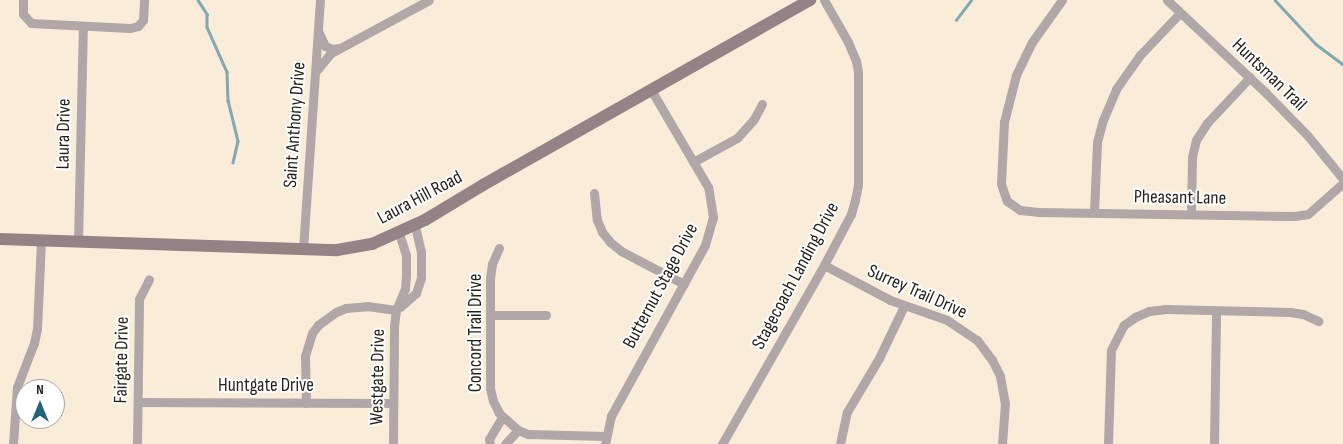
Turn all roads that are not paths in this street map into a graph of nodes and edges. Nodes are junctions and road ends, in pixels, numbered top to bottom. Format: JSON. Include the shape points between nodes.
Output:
{"nodes":[{"id":1,"x":23,"y":0,"type":"edge"},
{"id":2,"x":144,"y":0,"type":"edge"},
{"id":3,"x":429,"y":0,"type":"edge"},
{"id":4,"x":810,"y":0,"type":"edge"},
{"id":5,"x":824,"y":0,"type":"edge"},
{"id":6,"x":1062,"y":0,"type":"edge"},
{"id":7,"x":1167,"y":0,"type":"edge"},
{"id":8,"x":320,"y":1,"type":"edge"},
{"id":9,"x":1180,"y":13,"type":"junction"},
{"id":10,"x":83,"y":27,"type":"junction"},
{"id":11,"x":318,"y":31,"type":"junction"},
{"id":12,"x":340,"y":48,"type":"junction"},
{"id":13,"x":315,"y":72,"type":"junction"},
{"id":14,"x":1250,"y":77,"type":"junction"},
{"id":15,"x":650,"y":90,"type":"junction"},
{"id":16,"x":762,"y":104,"type":"dead end"},
{"id":17,"x":693,"y":162,"type":"junction"},
{"id":18,"x":1343,"y":181,"type":"edge"},
{"id":19,"x":594,"y":194,"type":"dead end"},
{"id":20,"x":1094,"y":212,"type":"junction"},
{"id":21,"x":1191,"y":214,"type":"junction"},
{"id":22,"x":415,"y":225,"type":"junction"},
{"id":23,"x":399,"y":233,"type":"junction"},
{"id":24,"x":0,"y":239,"type":"edge"},
{"id":25,"x":41,"y":241,"type":"junction"},
{"id":26,"x":78,"y":242,"type":"junction"},
{"id":27,"x":499,"y":248,"type":"dead end"},
{"id":28,"x":303,"y":249,"type":"junction"},
{"id":29,"x":824,"y":265,"type":"junction"},
{"id":30,"x":149,"y":279,"type":"dead end"},
{"id":31,"x":684,"y":284,"type":"junction"},
{"id":32,"x":904,"y":306,"type":"junction"},
{"id":33,"x":396,"y":310,"type":"junction"},
{"id":34,"x":1216,"y":311,"type":"junction"},
{"id":35,"x":491,"y":315,"type":"junction"},
{"id":36,"x":546,"y":315,"type":"dead end"},
{"id":37,"x":1318,"y":320,"type":"dead end"},
{"id":38,"x":138,"y":402,"type":"junction"},
{"id":39,"x":306,"y":403,"type":"junction"},
{"id":40,"x":393,"y":403,"type":"junction"},
{"id":41,"x":502,"y":417,"type":"junction"},
{"id":42,"x":518,"y":430,"type":"junction"},
{"id":43,"x":605,"y":440,"type":"edge"},
{"id":44,"x":14,"y":444,"type":"edge"},
{"id":45,"x":137,"y":444,"type":"edge"},
{"id":46,"x":393,"y":444,"type":"edge"},
{"id":47,"x":490,"y":444,"type":"edge"},
{"id":48,"x":505,"y":444,"type":"edge"},
{"id":49,"x":722,"y":444,"type":"edge"},
{"id":50,"x":840,"y":444,"type":"edge"},
{"id":51,"x":1002,"y":444,"type":"edge"},
{"id":52,"x":1108,"y":444,"type":"edge"},
{"id":53,"x":1214,"y":444,"type":"edge"}],
"edges":[{"from":1,"to":10,"type":"street","via":[[23,14],[31,23]]},
{"from":2,"to":10,"type":"street","via":[[143,20],[138,26]]},
{"from":3,"to":12,"type":"street"},
{"from":4,"to":15,"type":"main road","name":"Laura Hill Road"},
{"from":5,"to":29,"type":"street","name":"Stagecoach Landing Drive","via":[[856,61],[860,84],[858,185],[850,214]]},
{"from":6,"to":20,"type":"street","name":"Pheasant Lane","via":[[1032,42],[1016,75],[1004,122],[1001,184],[1007,201],[1020,210]]},
{"from":7,"to":9,"type":"street","name":"Huntsman Trail"},
{"from":8,"to":11,"type":"street","name":"Saint Anthony Drive"},
{"from":9,"to":14,"type":"street","name":"Huntsman Trail"},
{"from":9,"to":20,"type":"street","via":[[1116,89],[1097,142]]},
{"from":10,"to":26,"type":"street","name":"Laura Drive"},
{"from":11,"to":12,"type":"street","via":[[325,46]]},
{"from":11,"to":13,"type":"street","name":"Saint Anthony Drive"},
{"from":12,"to":13,"type":"street"},
{"from":13,"to":28,"type":"street","name":"Saint Anthony Drive"},
{"from":14,"to":18,"type":"street","name":"Huntsman Trail","via":[[1308,136]]},
{"from":14,"to":21,"type":"street","via":[[1207,123],[1196,140],[1192,158]]},
{"from":15,"to":17,"type":"street","name":"Butternut Stage Drive"},
{"from":15,"to":22,"type":"main road","name":"Laura Hill Road"},
{"from":16,"to":17,"type":"street","via":[[737,138]]},
{"from":17,"to":31,"type":"street","name":"Butternut Stage Drive","via":[[708,187],[713,217],[705,245]]},
{"from":18,"to":21,"type":"street","name":"Pheasant Lane","via":[[1308,214]]},
{"from":19,"to":31,"type":"street","via":[[597,220],[610,242]]},
{"from":20,"to":21,"type":"street","name":"Pheasant Lane"},
{"from":22,"to":23,"type":"main road","name":"Laura Hill Road"},
{"from":22,"to":33,"type":"street","name":"Westgate Drive","via":[[421,252],[421,278],[416,293]]},
{"from":23,"to":28,"type":"main road","name":"Laura Hill Road","via":[[358,247]]},
{"from":23,"to":33,"type":"street","name":"Westgate Drive","via":[[406,255],[406,274],[404,294]]},
{"from":24,"to":25,"type":"main road","name":"Laura Hill Road"},
{"from":25,"to":26,"type":"main road","name":"Laura Hill Road"},
{"from":25,"to":44,"type":"street","via":[[37,329],[17,386]]},
{"from":26,"to":28,"type":"main road","name":"Laura Hill Road"},
{"from":27,"to":35,"type":"street","name":"Concord Trail Drive","via":[[492,264]]},
{"from":29,"to":32,"type":"street","name":"Surrey Trail Drive"},
{"from":29,"to":49,"type":"street","name":"Stagecoach Landing Drive"},
{"from":30,"to":38,"type":"street","name":"Fairgate Drive","via":[[139,299]]},
{"from":31,"to":43,"type":"street","name":"Butternut Stage Drive","via":[[616,404],[607,424]]},
{"from":32,"to":50,"type":"street","via":[[879,358],[847,412]]},
{"from":32,"to":51,"type":"street","name":"Surrey Trail Drive","via":[[947,320],[964,330],[988,354],[1000,376],[1005,403]]},
{"from":33,"to":39,"type":"street","via":[[367,306],[346,308],[318,325],[305,356]]},
{"from":33,"to":40,"type":"street","name":"Westgate Drive"},
{"from":34,"to":37,"type":"street","via":[[1290,312]]},
{"from":34,"to":52,"type":"street","via":[[1150,311],[1124,325],[1113,343],[1110,358]]},
{"from":34,"to":53,"type":"street"},
{"from":35,"to":36,"type":"street"},
{"from":35,"to":41,"type":"street","name":"Concord Trail Drive","via":[[490,388],[493,402]]},
{"from":38,"to":39,"type":"street","name":"Huntgate Drive"},
{"from":38,"to":45,"type":"street","name":"Fairgate Drive"},
{"from":39,"to":40,"type":"street","name":"Huntgate Drive"},
{"from":40,"to":46,"type":"street","name":"Westgate Drive"},
{"from":41,"to":42,"type":"street","name":"Concord Trail Drive"},
{"from":41,"to":47,"type":"street","via":[[489,439]]},
{"from":42,"to":43,"type":"street","name":"Concord Trail Drive","via":[[545,436]]},
{"from":42,"to":48,"type":"street"}]}
